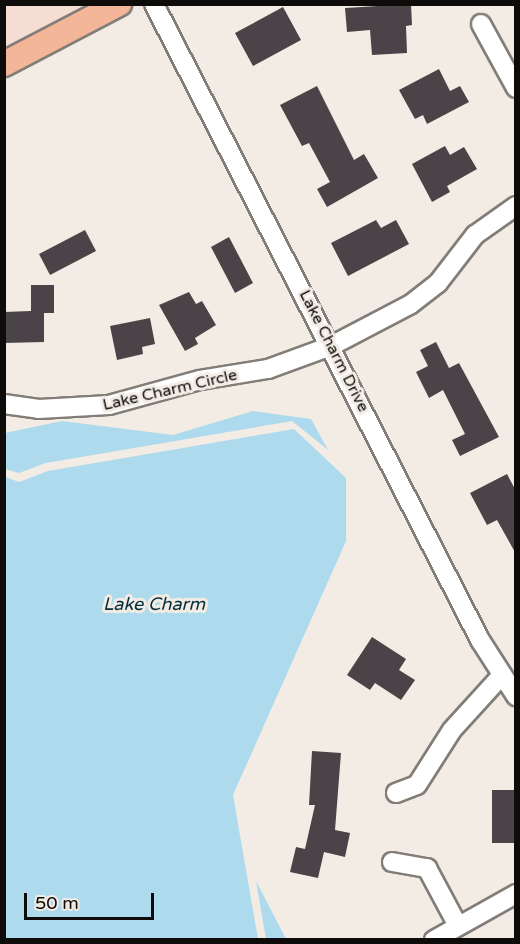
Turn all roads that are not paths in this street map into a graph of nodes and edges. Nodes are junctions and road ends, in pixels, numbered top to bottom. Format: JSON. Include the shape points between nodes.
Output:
{"nodes":[{"id":1,"x":119,"y":4,"type":"edge"},
{"id":2,"x":154,"y":4,"type":"edge"},
{"id":3,"x":481,"y":24,"type":"dead end"},
{"id":4,"x":4,"y":64,"type":"edge"},
{"id":5,"x":516,"y":88,"type":"edge"},
{"id":6,"x":516,"y":206,"type":"edge"},
{"id":7,"x":331,"y":346,"type":"junction"},
{"id":8,"x":4,"y":404,"type":"edge"},
{"id":9,"x":502,"y":675,"type":"junction"},
{"id":10,"x":516,"y":696,"type":"edge"},
{"id":11,"x":396,"y":793,"type":"dead end"},
{"id":12,"x":392,"y":862,"type":"dead end"},
{"id":13,"x":516,"y":894,"type":"edge"},
{"id":14,"x":457,"y":924,"type":"junction"},
{"id":15,"x":434,"y":939,"type":"edge"}],
"edges":[{"from":1,"to":4,"type":"main road"},
{"from":2,"to":7,"type":"street","name":"Lake Charm Drive"},
{"from":3,"to":5,"type":"street"},
{"from":6,"to":7,"type":"street","name":"Lake Charm Circle","via":[[475,235],[438,283],[411,304]]},
{"from":7,"to":8,"type":"street","name":"Lake Charm Circle","via":[[268,369],[200,380],[109,405],[39,409]]},
{"from":7,"to":9,"type":"street","name":"Lake Charm Drive","via":[[480,640]]},
{"from":9,"to":10,"type":"street","name":"Lake Charm Drive"},
{"from":9,"to":11,"type":"street","via":[[452,730],[417,785]]},
{"from":12,"to":14,"type":"street","via":[[427,868]]},
{"from":13,"to":14,"type":"street"},
{"from":14,"to":15,"type":"street"}]}
